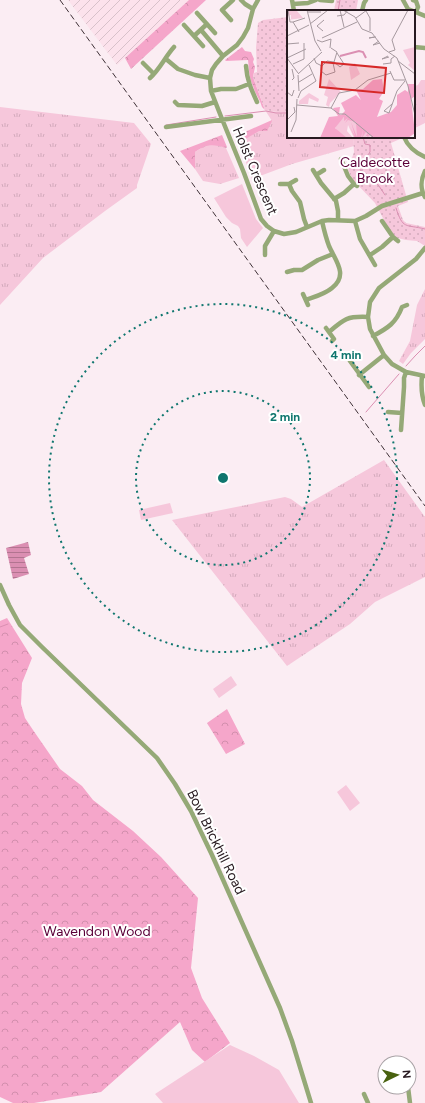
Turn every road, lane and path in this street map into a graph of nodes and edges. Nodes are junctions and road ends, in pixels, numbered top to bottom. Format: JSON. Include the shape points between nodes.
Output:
{"nodes":[{"id":1,"x":233,"y":0,"type":"edge"},
{"id":2,"x":241,"y":0,"type":"edge"},
{"id":3,"x":258,"y":0,"type":"edge"},
{"id":4,"x":316,"y":0,"type":"edge"},
{"id":5,"x":320,"y":0,"type":"edge"},
{"id":6,"x":366,"y":0,"type":"edge"},
{"id":7,"x":404,"y":0,"type":"edge"},
{"id":8,"x":413,"y":0,"type":"edge"},
{"id":9,"x":293,"y":2,"type":"edge"},
{"id":10,"x":328,"y":2,"type":"edge"},
{"id":11,"x":253,"y":8,"type":"junction"},
{"id":12,"x":362,"y":10,"type":"edge"},
{"id":13,"x":408,"y":10,"type":"edge"},
{"id":14,"x":416,"y":12,"type":"joint"},
{"id":15,"x":197,"y":13,"type":"dead end"},
{"id":16,"x":425,"y":16,"type":"edge"},
{"id":17,"x":231,"y":20,"type":"dead end"},
{"id":18,"x":207,"y":24,"type":"junction"},
{"id":19,"x":184,"y":25,"type":"dead end"},
{"id":20,"x":201,"y":30,"type":"junction"},
{"id":21,"x":216,"y":34,"type":"dead end"},
{"id":22,"x":194,"y":36,"type":"junction"},
{"id":23,"x":203,"y":46,"type":"dead end"},
{"id":24,"x":174,"y":47,"type":"dead end"},
{"id":25,"x":415,"y":47,"type":"edge"},
{"id":26,"x":425,"y":48,"type":"edge"},
{"id":27,"x":223,"y":56,"type":"junction"},
{"id":28,"x":166,"y":60,"type":"junction"},
{"id":29,"x":143,"y":63,"type":"dead end"},
{"id":30,"x":246,"y":66,"type":"dead end"},
{"id":31,"x":154,"y":74,"type":"junction"},
{"id":32,"x":150,"y":78,"type":"dead end"},
{"id":33,"x":210,"y":78,"type":"junction"},
{"id":34,"x":249,"y":84,"type":"junction"},
{"id":35,"x":211,"y":91,"type":"junction"},
{"id":36,"x":215,"y":102,"type":"junction"},
{"id":37,"x":257,"y":102,"type":"dead end"},
{"id":38,"x":177,"y":105,"type":"dead end"},
{"id":39,"x":251,"y":116,"type":"dead end"},
{"id":40,"x":222,"y":119,"type":"junction"},
{"id":41,"x":166,"y":127,"type":"dead end"},
{"id":42,"x":404,"y":138,"type":"edge"},
{"id":43,"x":425,"y":157,"type":"edge"},
{"id":44,"x":342,"y":159,"type":"dead end"},
{"id":45,"x":324,"y":170,"type":"dead end"},
{"id":46,"x":425,"y":171,"type":"edge"},
{"id":47,"x":296,"y":180,"type":"dead end"},
{"id":48,"x":280,"y":184,"type":"dead end"},
{"id":49,"x":289,"y":184,"type":"junction"},
{"id":50,"x":424,"y":195,"type":"edge"},
{"id":51,"x":334,"y":199,"type":"junction"},
{"id":52,"x":338,"y":220,"type":"junction"},
{"id":53,"x":322,"y":221,"type":"junction"},
{"id":54,"x":355,"y":221,"type":"junction"},
{"id":55,"x":382,"y":221,"type":"dead end"},
{"id":56,"x":307,"y":227,"type":"junction"},
{"id":57,"x":274,"y":231,"type":"junction"},
{"id":58,"x":393,"y":237,"type":"junction"},
{"id":59,"x":398,"y":241,"type":"dead end"},
{"id":60,"x":425,"y":248,"type":"edge"},
{"id":61,"x":333,"y":254,"type":"junction"},
{"id":62,"x":265,"y":255,"type":"dead end"},
{"id":63,"x":370,"y":255,"type":"junction"},
{"id":64,"x":375,"y":265,"type":"dead end"},
{"id":65,"x":287,"y":272,"type":"dead end"},
{"id":66,"x":303,"y":294,"type":"dead end"},
{"id":67,"x":407,"y":305,"type":"dead end"},
{"id":68,"x":368,"y":317,"type":"junction"},
{"id":69,"x":326,"y":328,"type":"dead end"},
{"id":70,"x":329,"y":332,"type":"junction"},
{"id":71,"x":373,"y":336,"type":"junction"},
{"id":72,"x":332,"y":341,"type":"dead end"},
{"id":73,"x":384,"y":355,"type":"junction"},
{"id":74,"x":350,"y":361,"type":"dead end"},
{"id":75,"x":406,"y":372,"type":"junction"},
{"id":76,"x":359,"y":375,"type":"junction"},
{"id":77,"x":423,"y":376,"type":"edge"},
{"id":78,"x":369,"y":387,"type":"dead end"},
{"id":79,"x":425,"y":404,"type":"edge"},
{"id":80,"x":388,"y":412,"type":"dead end"},
{"id":81,"x":402,"y":413,"type":"junction"},
{"id":82,"x":401,"y":430,"type":"dead end"},
{"id":83,"x":0,"y":585,"type":"edge"},
{"id":84,"x":364,"y":1094,"type":"dead end"},
{"id":85,"x":311,"y":1103,"type":"edge"},
{"id":86,"x":368,"y":1103,"type":"edge"}],
"edges":[{"from":1,"to":17,"type":"street","via":[[222,10]]},
{"from":2,"to":11,"type":"street"},
{"from":3,"to":11,"type":"street"},
{"from":4,"to":9,"type":"street","via":[[308,3]]},
{"from":5,"to":10,"type":"street"},
{"from":6,"to":12,"type":"street"},
{"from":7,"to":13,"type":"street"},
{"from":8,"to":14,"type":"street","via":[[418,7]]},
{"from":11,"to":27,"type":"street","via":[[243,37]]},
{"from":14,"to":16,"type":"street"},
{"from":15,"to":18,"type":"street"},
{"from":18,"to":20,"type":"street"},
{"from":18,"to":21,"type":"street"},
{"from":19,"to":22,"type":"street"},
{"from":20,"to":22,"type":"street"},
{"from":20,"to":27,"type":"street"},
{"from":22,"to":23,"type":"street"},
{"from":24,"to":28,"type":"street"},
{"from":25,"to":26,"type":"street"},
{"from":27,"to":33,"type":"street","via":[[212,70]]},
{"from":28,"to":31,"type":"street"},
{"from":28,"to":33,"type":"street","via":[[178,69]]},
{"from":29,"to":31,"type":"street"},
{"from":30,"to":34,"type":"street"},
{"from":31,"to":32,"type":"street"},
{"from":33,"to":35,"type":"street","name":"Holst Crescent"},
{"from":34,"to":35,"type":"street","via":[[236,89]]},
{"from":34,"to":37,"type":"street"},
{"from":35,"to":36,"type":"street","name":"Holst Crescent"},
{"from":36,"to":38,"type":"street","via":[[202,106]]},
{"from":36,"to":40,"type":"street","name":"Holst Crescent"},
{"from":39,"to":40,"type":"street"},
{"from":40,"to":41,"type":"street","via":[[183,127]]},
{"from":40,"to":57,"type":"street","name":"Holst Crescent","via":[[261,218]]},
{"from":42,"to":43,"type":"street","via":[[412,149]]},
{"from":44,"to":51,"type":"street","via":[[346,164],[348,176],[356,185]]},
{"from":45,"to":51,"type":"street","via":[[314,172]]},
{"from":46,"to":50,"type":"street","via":[[421,182]]},
{"from":47,"to":49,"type":"street"},
{"from":48,"to":49,"type":"street"},
{"from":49,"to":56,"type":"street","via":[[300,202]]},
{"from":50,"to":54,"type":"street","via":[[382,206]]},
{"from":51,"to":52,"type":"street"},
{"from":52,"to":53,"type":"street","name":"Holst Crescent"},
{"from":52,"to":54,"type":"street","name":"Holst Crescent"},
{"from":53,"to":56,"type":"street","name":"Holst Crescent"},
{"from":53,"to":61,"type":"street"},
{"from":54,"to":63,"type":"street","via":[[360,239]]},
{"from":55,"to":58,"type":"street"},
{"from":56,"to":57,"type":"street","name":"Holst Crescent","via":[[284,234]]},
{"from":57,"to":62,"type":"street","via":[[265,246]]},
{"from":58,"to":59,"type":"street"},
{"from":58,"to":63,"type":"street"},
{"from":60,"to":68,"type":"street","via":[[416,259],[379,288],[370,302]]},
{"from":61,"to":65,"type":"street","via":[[302,271]]},
{"from":61,"to":66,"type":"street","via":[[340,267],[338,283],[307,303]]},
{"from":63,"to":64,"type":"street"},
{"from":67,"to":71,"type":"street","via":[[402,307],[402,316]]},
{"from":68,"to":70,"type":"street","via":[[347,318]]},
{"from":68,"to":71,"type":"street"},
{"from":69,"to":70,"type":"street"},
{"from":70,"to":72,"type":"street","via":[[334,339]]},
{"from":71,"to":73,"type":"street"},
{"from":73,"to":75,"type":"street","via":[[392,364]]},
{"from":73,"to":76,"type":"street"},
{"from":74,"to":76,"type":"street"},
{"from":75,"to":77,"type":"street"},
{"from":75,"to":81,"type":"street"},
{"from":76,"to":78,"type":"street"},
{"from":77,"to":79,"type":"street","via":[[421,390]]},
{"from":80,"to":81,"type":"street"},
{"from":81,"to":82,"type":"street"},
{"from":83,"to":85,"type":"street","name":"Bow Brickhill Road","via":[[20,625],[157,758],[175,784],[212,854],[280,1008]]},
{"from":84,"to":86,"type":"street"}]}
